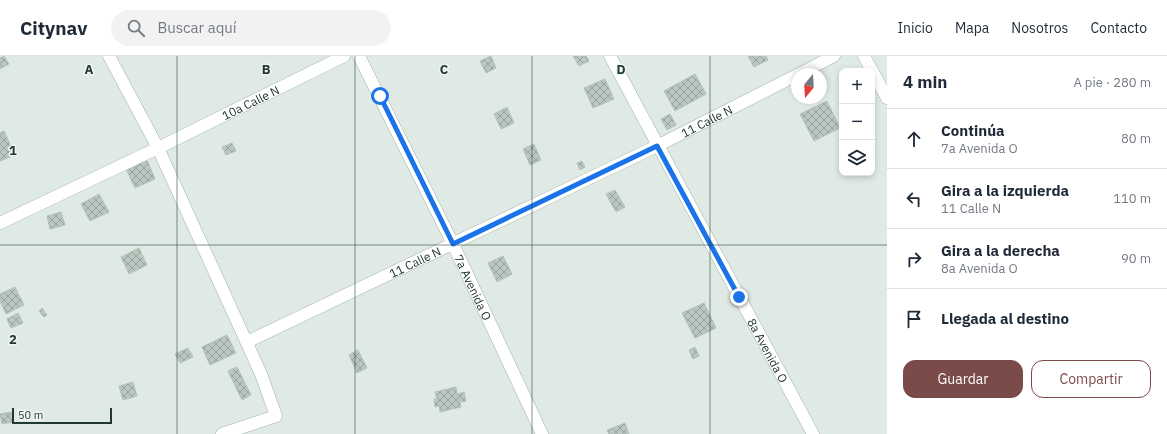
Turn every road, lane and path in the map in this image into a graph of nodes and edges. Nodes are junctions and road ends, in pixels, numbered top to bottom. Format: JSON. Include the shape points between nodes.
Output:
{"nodes":[{"id":1,"x":109,"y":56,"type":"edge"},
{"id":2,"x":344,"y":56,"type":"edge"},
{"id":3,"x":360,"y":56,"type":"edge"},
{"id":4,"x":610,"y":56,"type":"edge"},
{"id":5,"x":834,"y":56,"type":"edge"},
{"id":6,"x":864,"y":56,"type":"edge"},
{"id":7,"x":810,"y":68,"type":"edge"},
{"id":8,"x":791,"y":78,"type":"edge"},
{"id":9,"x":887,"y":98,"type":"edge"},
{"id":10,"x":657,"y":146,"type":"junction"},
{"id":11,"x":158,"y":148,"type":"junction"},
{"id":12,"x":0,"y":222,"type":"edge"},
{"id":13,"x":453,"y":244,"type":"junction"},
{"id":14,"x":247,"y":342,"type":"junction"},
{"id":15,"x":222,"y":434,"type":"edge"},
{"id":16,"x":542,"y":434,"type":"edge"},
{"id":17,"x":813,"y":434,"type":"edge"}],
"edges":[{"from":1,"to":11,"type":"street"},
{"from":2,"to":11,"type":"street","name":"10a Calle N"},
{"from":3,"to":13,"type":"street","name":"7a Avenida O"},
{"from":4,"to":10,"type":"street","name":"8a Avenida O"},
{"from":5,"to":7,"type":"street","name":"11 Calle N"},
{"from":6,"to":9,"type":"street"},
{"from":8,"to":10,"type":"street","name":"11 Calle N"},
{"from":10,"to":13,"type":"street","name":"11 Calle N"},
{"from":10,"to":17,"type":"street","name":"8a Avenida O"},
{"from":11,"to":12,"type":"street","name":"10a Calle N"},
{"from":11,"to":14,"type":"street"},
{"from":13,"to":14,"type":"street","name":"11 Calle N"},
{"from":13,"to":16,"type":"street","name":"7a Avenida O"},
{"from":14,"to":15,"type":"street","via":[[276,416]]}]}
